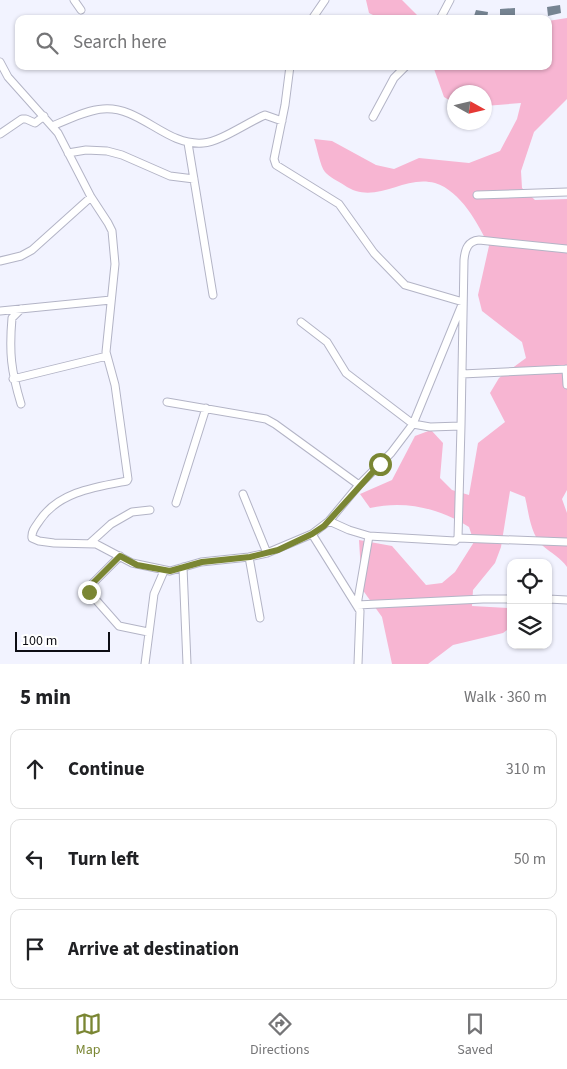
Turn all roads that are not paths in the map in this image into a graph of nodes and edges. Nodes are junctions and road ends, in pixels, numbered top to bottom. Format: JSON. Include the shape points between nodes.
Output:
{"nodes":[{"id":1,"x":74,"y":0,"type":"edge"},
{"id":2,"x":326,"y":0,"type":"edge"},
{"id":3,"x":450,"y":0,"type":"edge"},
{"id":4,"x":81,"y":10,"type":"dead end"},
{"id":5,"x":315,"y":15,"type":"edge"},
{"id":6,"x":442,"y":15,"type":"edge"},
{"id":7,"x":0,"y":62,"type":"edge"},
{"id":8,"x":289,"y":70,"type":"edge"},
{"id":9,"x":402,"y":70,"type":"edge"},
{"id":10,"x":44,"y":116,"type":"junction"},
{"id":11,"x":373,"y":117,"type":"dead end"},
{"id":12,"x":282,"y":121,"type":"junction"},
{"id":13,"x":52,"y":126,"type":"junction"},
{"id":14,"x":0,"y":134,"type":"edge"},
{"id":15,"x":188,"y":143,"type":"junction"},
{"id":16,"x":68,"y":153,"type":"junction"},
{"id":17,"x":194,"y":179,"type":"junction"},
{"id":18,"x":567,"y":192,"type":"edge"},
{"id":19,"x":477,"y":195,"type":"dead end"},
{"id":20,"x":91,"y":197,"type":"junction"},
{"id":21,"x":567,"y":249,"type":"edge"},
{"id":22,"x":0,"y":260,"type":"edge"},
{"id":23,"x":212,"y":295,"type":"dead end"},
{"id":24,"x":112,"y":300,"type":"junction"},
{"id":25,"x":463,"y":302,"type":"junction"},
{"id":26,"x":21,"y":309,"type":"junction"},
{"id":27,"x":0,"y":311,"type":"edge"},
{"id":28,"x":301,"y":322,"type":"dead end"},
{"id":29,"x":107,"y":356,"type":"junction"},
{"id":30,"x":566,"y":369,"type":"edge"},
{"id":31,"x":462,"y":374,"type":"junction"},
{"id":32,"x":13,"y":379,"type":"junction"},
{"id":33,"x":567,"y":385,"type":"edge"},
{"id":34,"x":168,"y":402,"type":"dead end"},
{"id":35,"x":21,"y":404,"type":"dead end"},
{"id":36,"x":206,"y":408,"type":"junction"},
{"id":37,"x":413,"y":424,"type":"junction"},
{"id":38,"x":461,"y":426,"type":"junction"},
{"id":39,"x":359,"y":485,"type":"junction"},
{"id":40,"x":243,"y":494,"type":"dead end"},
{"id":41,"x":176,"y":503,"type":"dead end"},
{"id":42,"x":150,"y":510,"type":"dead end"},
{"id":43,"x":329,"y":521,"type":"junction"},
{"id":44,"x":312,"y":534,"type":"junction"},
{"id":45,"x":369,"y":536,"type":"junction"},
{"id":46,"x":458,"y":538,"type":"junction"},
{"id":47,"x":567,"y":542,"type":"edge"},
{"id":48,"x":90,"y":543,"type":"junction"},
{"id":49,"x":267,"y":553,"type":"junction"},
{"id":50,"x":120,"y":556,"type":"junction"},
{"id":51,"x":250,"y":557,"type":"junction"},
{"id":52,"x":183,"y":567,"type":"junction"},
{"id":53,"x":164,"y":571,"type":"junction"},
{"id":54,"x":507,"y":599,"type":"edge"},
{"id":55,"x":552,"y":599,"type":"edge"},
{"id":56,"x":567,"y":600,"type":"edge"},
{"id":57,"x":357,"y":605,"type":"junction"},
{"id":58,"x":260,"y":618,"type":"dead end"},
{"id":59,"x":148,"y":632,"type":"junction"},
{"id":60,"x":145,"y":664,"type":"edge"},
{"id":61,"x":187,"y":664,"type":"edge"},
{"id":62,"x":358,"y":664,"type":"edge"}],
"edges":[{"from":1,"to":4,"type":"street"},
{"from":2,"to":5,"type":"street"},
{"from":3,"to":6,"type":"street"},
{"from":7,"to":10,"type":"street","via":[[8,77]]},
{"from":8,"to":12,"type":"street"},
{"from":9,"to":11,"type":"street","via":[[394,78]]},
{"from":10,"to":13,"type":"street"},
{"from":10,"to":14,"type":"street","via":[[34,123],[24,119]]},
{"from":12,"to":15,"type":"street","via":[[265,115],[212,142]]},
{"from":12,"to":25,"type":"street","via":[[274,159],[276,165],[339,204],[374,254],[405,285]]},
{"from":13,"to":15,"type":"street","via":[[89,112],[110,109],[137,117]]},
{"from":13,"to":16,"type":"street"},
{"from":15,"to":17,"type":"street"},
{"from":16,"to":17,"type":"street","via":[[107,151],[170,176]]},
{"from":16,"to":20,"type":"street"},
{"from":17,"to":23,"type":"street"},
{"from":18,"to":19,"type":"street"},
{"from":20,"to":22,"type":"street","via":[[32,250]]},
{"from":20,"to":24,"type":"street","via":[[108,223],[113,238]]},
{"from":21,"to":25,"type":"street","via":[[474,241],[465,251]]},
{"from":24,"to":26,"type":"street"},
{"from":24,"to":29,"type":"street"},
{"from":25,"to":31,"type":"street"},
{"from":25,"to":37,"type":"street"},
{"from":26,"to":27,"type":"street"},
{"from":26,"to":32,"type":"street","via":[[12,318]]},
{"from":28,"to":37,"type":"street","via":[[327,342],[346,373]]},
{"from":29,"to":32,"type":"street"},
{"from":29,"to":48,"type":"street","via":[[115,385],[128,479],[63,499],[41,518],[32,535],[39,541]]},
{"from":30,"to":31,"type":"street"},
{"from":30,"to":33,"type":"street"},
{"from":31,"to":38,"type":"street"},
{"from":32,"to":35,"type":"street"},
{"from":34,"to":36,"type":"street"},
{"from":36,"to":39,"type":"street","via":[[266,419]]},
{"from":36,"to":41,"type":"street"},
{"from":37,"to":38,"type":"street"},
{"from":37,"to":39,"type":"street","via":[[391,453]]},
{"from":38,"to":46,"type":"street"},
{"from":39,"to":43,"type":"street"},
{"from":40,"to":49,"type":"street"},
{"from":42,"to":48,"type":"street","via":[[132,512]]},
{"from":43,"to":44,"type":"street"},
{"from":43,"to":45,"type":"street"},
{"from":44,"to":49,"type":"street"},
{"from":44,"to":57,"type":"street"},
{"from":45,"to":46,"type":"street","via":[[455,541]]},
{"from":45,"to":57,"type":"street"},
{"from":46,"to":47,"type":"street"},
{"from":48,"to":50,"type":"street"},
{"from":49,"to":51,"type":"street"},
{"from":50,"to":53,"type":"street","via":[[137,565]]},
{"from":50,"to":59,"type":"street","via":[[90,586],[89,592],[119,626]]},
{"from":51,"to":52,"type":"street"},
{"from":51,"to":58,"type":"street"},
{"from":52,"to":53,"type":"street"},
{"from":52,"to":61,"type":"street"},
{"from":53,"to":59,"type":"street","via":[[154,594]]},
{"from":54,"to":57,"type":"street"},
{"from":55,"to":56,"type":"street"},
{"from":57,"to":62,"type":"street","via":[[360,618]]},
{"from":59,"to":60,"type":"street"}]}
